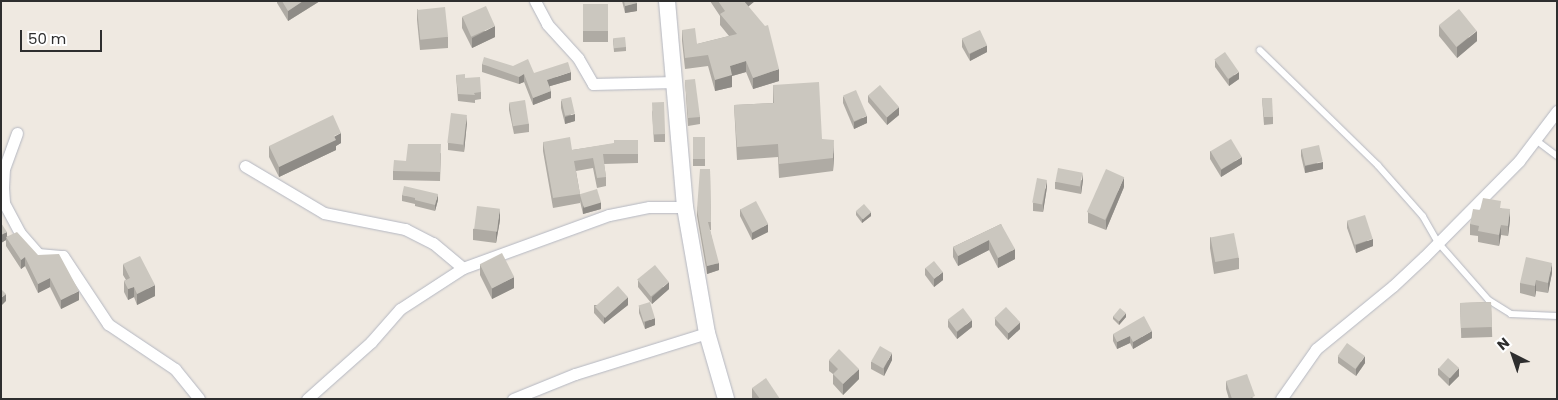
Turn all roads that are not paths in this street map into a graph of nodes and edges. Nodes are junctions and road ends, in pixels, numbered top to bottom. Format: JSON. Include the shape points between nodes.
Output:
{"nodes":[{"id":1,"x":534,"y":1,"type":"edge"},
{"id":2,"x":667,"y":1,"type":"edge"},
{"id":3,"x":1260,"y":50,"type":"dead end"},
{"id":4,"x":674,"y":82,"type":"junction"},
{"id":5,"x":1557,"y":111,"type":"edge"},
{"id":6,"x":17,"y":132,"type":"dead end"},
{"id":7,"x":1536,"y":140,"type":"junction"},
{"id":8,"x":1557,"y":156,"type":"edge"},
{"id":9,"x":245,"y":166,"type":"dead end"},
{"id":10,"x":685,"y":207,"type":"junction"},
{"id":11,"x":1438,"y":242,"type":"junction"},
{"id":12,"x":463,"y":268,"type":"junction"},
{"id":13,"x":1557,"y":316,"type":"edge"},
{"id":14,"x":707,"y":333,"type":"junction"},
{"id":15,"x":199,"y":399,"type":"edge"},
{"id":16,"x":307,"y":399,"type":"edge"},
{"id":17,"x":514,"y":399,"type":"edge"},
{"id":18,"x":726,"y":399,"type":"edge"},
{"id":19,"x":1280,"y":399,"type":"edge"}],
"edges":[{"from":1,"to":4,"type":"street","via":[[546,24],[578,58],[593,84]]},
{"from":2,"to":4,"type":"main road"},
{"from":3,"to":11,"type":"lane","via":[[1385,172],[1423,216]]},
{"from":4,"to":10,"type":"main road"},
{"from":5,"to":7,"type":"street"},
{"from":6,"to":15,"type":"street","via":[[4,168],[3,188],[4,203],[20,233],[38,254],[63,256],[108,324],[174,369]]},
{"from":7,"to":8,"type":"lane"},
{"from":7,"to":11,"type":"street"},
{"from":9,"to":12,"type":"street","via":[[324,213],[405,229],[433,243]]},
{"from":10,"to":12,"type":"street","via":[[649,207],[608,215]]},
{"from":10,"to":14,"type":"main road"},
{"from":11,"to":13,"type":"lane","via":[[1489,300],[1510,314]]},
{"from":11,"to":19,"type":"street","via":[[1393,286],[1316,349]]},
{"from":12,"to":16,"type":"street","via":[[400,309],[371,342]]},
{"from":14,"to":17,"type":"street","via":[[575,374]]},
{"from":14,"to":18,"type":"main road"}]}
